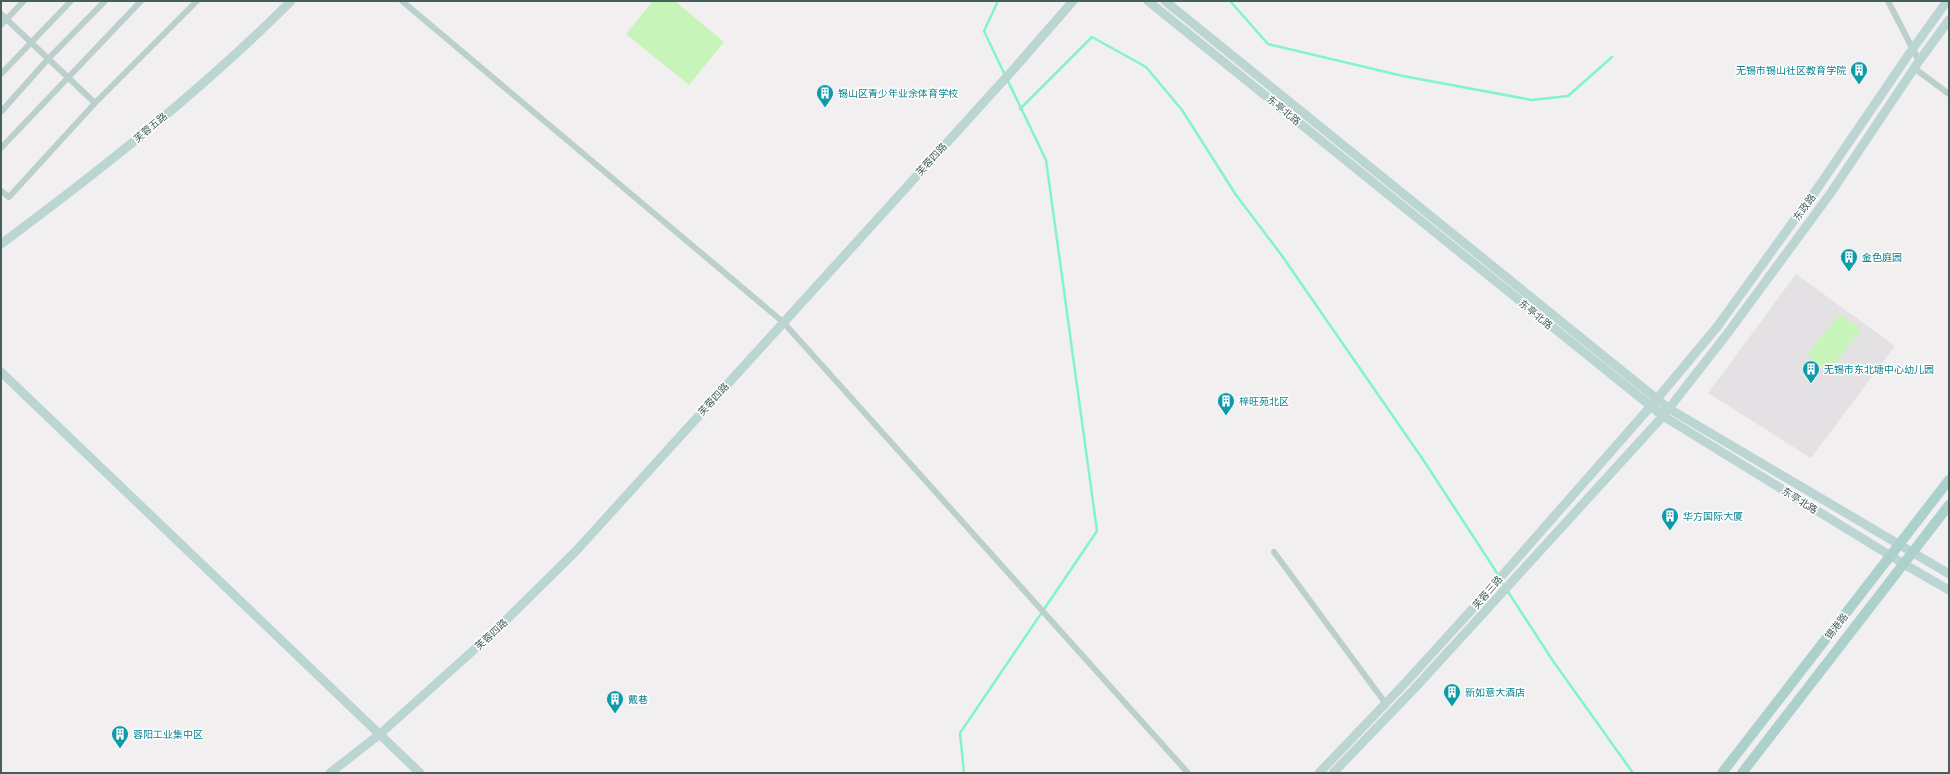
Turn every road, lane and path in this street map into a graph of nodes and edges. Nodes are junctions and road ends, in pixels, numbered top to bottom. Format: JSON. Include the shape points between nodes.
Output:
{"nodes":[{"id":1,"x":24,"y":1,"type":"edge"},
{"id":2,"x":71,"y":1,"type":"edge"},
{"id":3,"x":105,"y":1,"type":"edge"},
{"id":4,"x":141,"y":1,"type":"edge"},
{"id":5,"x":197,"y":1,"type":"edge"},
{"id":6,"x":291,"y":1,"type":"edge"},
{"id":7,"x":402,"y":1,"type":"edge"},
{"id":8,"x":1073,"y":1,"type":"edge"},
{"id":9,"x":1148,"y":1,"type":"edge"},
{"id":10,"x":1165,"y":1,"type":"edge"},
{"id":11,"x":1888,"y":1,"type":"edge"},
{"id":12,"x":1948,"y":1,"type":"edge"},
{"id":13,"x":1,"y":14,"type":"edge"},
{"id":14,"x":6,"y":19,"type":"junction"},
{"id":15,"x":1949,"y":20,"type":"edge"},
{"id":16,"x":1,"y":25,"type":"edge"},
{"id":17,"x":31,"y":43,"type":"junction"},
{"id":18,"x":1913,"y":48,"type":"junction"},
{"id":19,"x":48,"y":59,"type":"junction"},
{"id":20,"x":1917,"y":65,"type":"junction"},
{"id":21,"x":1,"y":74,"type":"edge"},
{"id":22,"x":68,"y":78,"type":"junction"},
{"id":23,"x":1949,"y":94,"type":"edge"},
{"id":24,"x":95,"y":103,"type":"junction"},
{"id":25,"x":1,"y":112,"type":"edge"},
{"id":26,"x":1,"y":148,"type":"edge"},
{"id":27,"x":1,"y":192,"type":"edge"},
{"id":28,"x":1,"y":244,"type":"edge"},
{"id":29,"x":783,"y":322,"type":"junction"},
{"id":30,"x":1,"y":372,"type":"edge"},
{"id":31,"x":1656,"y":398,"type":"junction"},
{"id":32,"x":1650,"y":406,"type":"junction"},
{"id":33,"x":1668,"y":408,"type":"junction"},
{"id":34,"x":1663,"y":416,"type":"junction"},
{"id":35,"x":1949,"y":480,"type":"edge"},
{"id":36,"x":1949,"y":505,"type":"edge"},
{"id":37,"x":1899,"y":546,"type":"junction"},
{"id":38,"x":1274,"y":552,"type":"dead end"},
{"id":39,"x":1912,"y":554,"type":"junction"},
{"id":40,"x":1891,"y":557,"type":"junction"},
{"id":41,"x":1904,"y":564,"type":"junction"},
{"id":42,"x":1949,"y":574,"type":"edge"},
{"id":43,"x":1949,"y":590,"type":"edge"},
{"id":44,"x":1386,"y":704,"type":"junction"},
{"id":45,"x":380,"y":734,"type":"junction"},
{"id":46,"x":1338,"y":771,"type":"edge"},
{"id":47,"x":330,"y":773,"type":"edge"},
{"id":48,"x":420,"y":773,"type":"edge"},
{"id":49,"x":1188,"y":773,"type":"edge"},
{"id":50,"x":1319,"y":773,"type":"edge"},
{"id":51,"x":1722,"y":773,"type":"edge"},
{"id":52,"x":1742,"y":773,"type":"edge"}],
"edges":[{"from":1,"to":14,"type":"street"},
{"from":2,"to":17,"type":"street"},
{"from":3,"to":19,"type":"street"},
{"from":4,"to":22,"type":"street"},
{"from":5,"to":24,"type":"street"},
{"from":6,"to":28,"type":"main road","name":"芙蓉五路","via":[[257,35],[147,131]]},
{"from":7,"to":29,"type":"street"},
{"from":8,"to":29,"type":"main road","name":"芙蓉四路"},
{"from":9,"to":32,"type":"main road","name":"东亭北路"},
{"from":10,"to":31,"type":"main road","name":"东亭北路"},
{"from":11,"to":18,"type":"street"},
{"from":12,"to":18,"type":"main road","name":"东政路"},
{"from":13,"to":14,"type":"street"},
{"from":14,"to":16,"type":"street"},
{"from":14,"to":17,"type":"street"},
{"from":15,"to":20,"type":"main road","name":"东政路"},
{"from":17,"to":19,"type":"street"},
{"from":17,"to":21,"type":"street"},
{"from":18,"to":20,"type":"street"},
{"from":18,"to":31,"type":"main road","name":"东政路","via":[[1819,186],[1717,327]]},
{"from":19,"to":22,"type":"street"},
{"from":19,"to":25,"type":"street"},
{"from":20,"to":23,"type":"street"},
{"from":20,"to":33,"type":"main road","name":"东政路","via":[[1830,194],[1727,334]]},
{"from":22,"to":24,"type":"street"},
{"from":22,"to":26,"type":"street"},
{"from":24,"to":27,"type":"street","via":[[9,197]]},
{"from":29,"to":45,"type":"main road","name":"芙蓉四路","via":[[576,551],[496,630]]},
{"from":29,"to":49,"type":"street"},
{"from":30,"to":45,"type":"main road"},
{"from":31,"to":32,"type":"main road","name":"东政路"},
{"from":31,"to":33,"type":"main road","name":"东亭北路"},
{"from":32,"to":34,"type":"main road","name":"东亭北路"},
{"from":32,"to":44,"type":"main road","name":"芙蓉三路"},
{"from":33,"to":34,"type":"main road","name":"东政路"},
{"from":33,"to":37,"type":"main road","name":"东亭北路"},
{"from":34,"to":40,"type":"main road","name":"东亭北路"},
{"from":34,"to":46,"type":"main road","name":"芙蓉三路"},
{"from":35,"to":37,"type":"main road","name":"锡港路"},
{"from":36,"to":39,"type":"main road","name":"锡港路"},
{"from":37,"to":39,"type":"main road","name":"东亭北路"},
{"from":37,"to":40,"type":"main road","name":"锡港路"},
{"from":38,"to":44,"type":"street"},
{"from":39,"to":41,"type":"main road","name":"锡港路"},
{"from":39,"to":42,"type":"main road","name":"东亭北路"},
{"from":40,"to":41,"type":"main road","name":"东亭北路"},
{"from":40,"to":51,"type":"main road","name":"锡港路"},
{"from":41,"to":43,"type":"main road","name":"东亭北路"},
{"from":41,"to":52,"type":"main road","name":"锡港路"},
{"from":44,"to":50,"type":"main road","name":"芙蓉三路"},
{"from":45,"to":47,"type":"main road","name":"芙蓉四路"},
{"from":45,"to":48,"type":"main road"}]}
